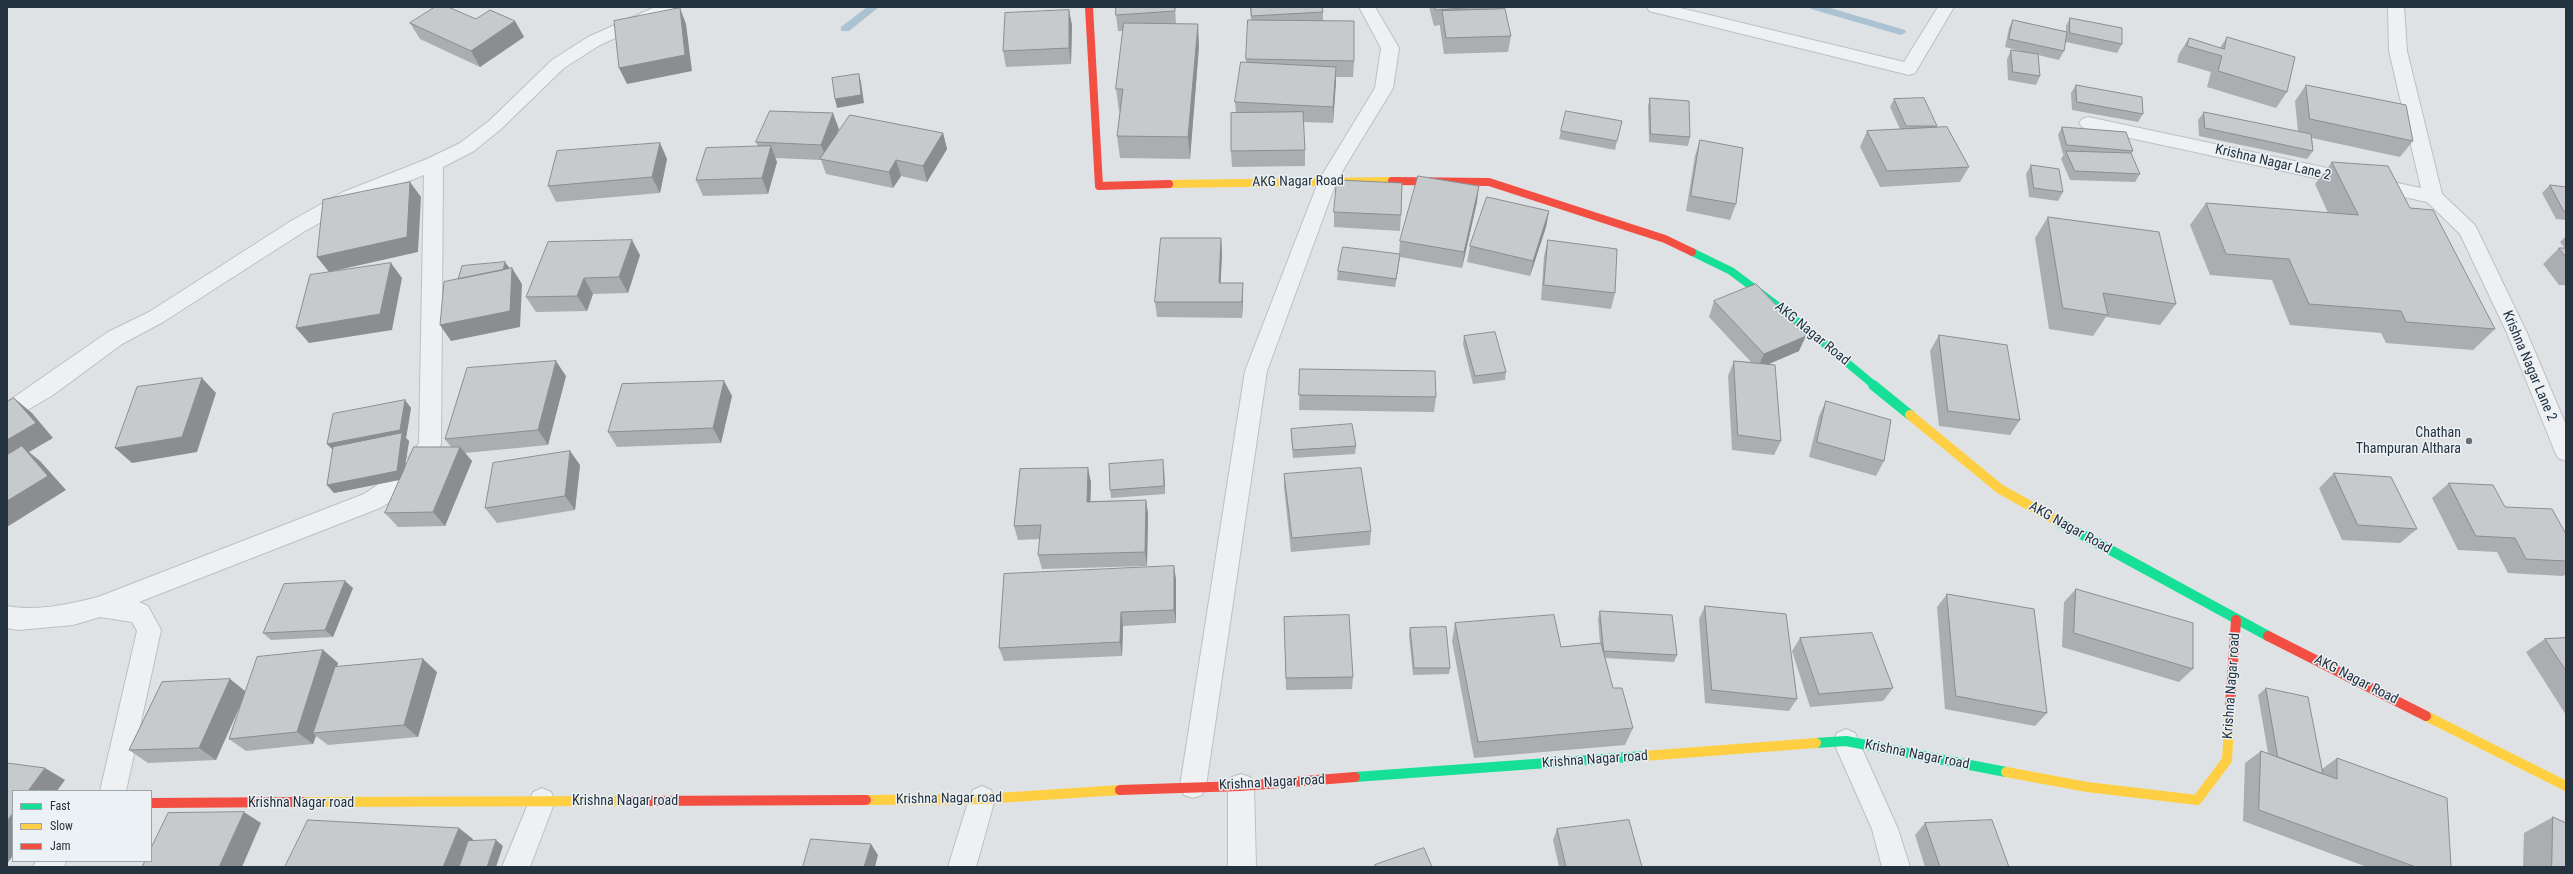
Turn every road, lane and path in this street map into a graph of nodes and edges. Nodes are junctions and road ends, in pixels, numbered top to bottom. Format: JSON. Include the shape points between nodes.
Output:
{"nodes":[{"id":1,"x":669,"y":7,"type":"edge"},
{"id":2,"x":1089,"y":7,"type":"edge"},
{"id":3,"x":1367,"y":7,"type":"edge"},
{"id":4,"x":1656,"y":7,"type":"edge"},
{"id":5,"x":1946,"y":7,"type":"edge"},
{"id":6,"x":2396,"y":7,"type":"edge"},
{"id":7,"x":2088,"y":123,"type":"dead end"},
{"id":8,"x":434,"y":164,"type":"junction"},
{"id":9,"x":1328,"y":180,"type":"junction"},
{"id":10,"x":2433,"y":197,"type":"junction"},
{"id":11,"x":7,"y":413,"type":"edge"},
{"id":12,"x":2561,"y":433,"type":"edge"},
{"id":13,"x":2566,"y":452,"type":"edge"},
{"id":14,"x":100,"y":607,"type":"junction"},
{"id":15,"x":7,"y":617,"type":"edge"},
{"id":16,"x":2236,"y":620,"type":"junction"},
{"id":17,"x":1846,"y":741,"type":"junction"},
{"id":18,"x":1193,"y":786,"type":"junction"},
{"id":19,"x":1241,"y":786,"type":"junction"},
{"id":20,"x":2566,"y":786,"type":"edge"},
{"id":21,"x":113,"y":790,"type":"edge"},
{"id":22,"x":982,"y":799,"type":"junction"},
{"id":23,"x":542,"y":801,"type":"junction"},
{"id":24,"x":152,"y":803,"type":"edge"},
{"id":25,"x":516,"y":867,"type":"edge"},
{"id":26,"x":962,"y":867,"type":"edge"},
{"id":27,"x":1242,"y":867,"type":"edge"},
{"id":28,"x":1896,"y":867,"type":"edge"}],
"edges":[{"from":1,"to":8,"type":"street","via":[[594,41],[558,64],[495,125],[467,147]]},
{"from":2,"to":9,"type":"street","name":"AKG Nagar Road","via":[[1099,186]]},
{"from":3,"to":9,"type":"street","via":[[1390,48],[1384,88]]},
{"from":4,"to":5,"type":"street","via":[[1909,69]]},
{"from":6,"to":10,"type":"street","via":[[2398,51]]},
{"from":7,"to":10,"type":"street","name":"Krishna Nagar Lane 2"},
{"from":8,"to":11,"type":"street","via":[[350,196],[298,226],[156,316],[115,338]]},
{"from":8,"to":14,"type":"street","via":[[430,444],[408,478],[372,501]]},
{"from":9,"to":16,"type":"street","name":"AKG Nagar Road","via":[[1489,182],[1665,239],[1718,264],[1791,316],[2000,488]]},
{"from":9,"to":18,"type":"street","via":[[1256,371]]},
{"from":10,"to":12,"type":"street","name":"Krishna Nagar Lane 2","via":[[2468,230]]},
{"from":12,"to":13,"type":"street","name":"Krishna Nagar Lane 2"},
{"from":14,"to":15,"type":"street","via":[[73,614],[18,619]]},
{"from":14,"to":21,"type":"street","via":[[139,613],[148,630]]},
{"from":16,"to":17,"type":"street","name":"Krishna Nagar road","via":[[2227,760],[2197,800],[2087,787]]},
{"from":16,"to":20,"type":"street","name":"AKG Nagar Road"},
{"from":17,"to":19,"type":"street","name":"Krishna Nagar road"},
{"from":17,"to":28,"type":"street","via":[[1885,829]]},
{"from":18,"to":19,"type":"street","name":"Krishna Nagar road"},
{"from":18,"to":22,"type":"street","name":"Krishna Nagar road"},
{"from":19,"to":27,"type":"street"},
{"from":22,"to":23,"type":"street","name":"Krishna Nagar road"},
{"from":22,"to":26,"type":"street"},
{"from":23,"to":24,"type":"street","name":"Krishna Nagar road"},
{"from":23,"to":25,"type":"street"}]}
